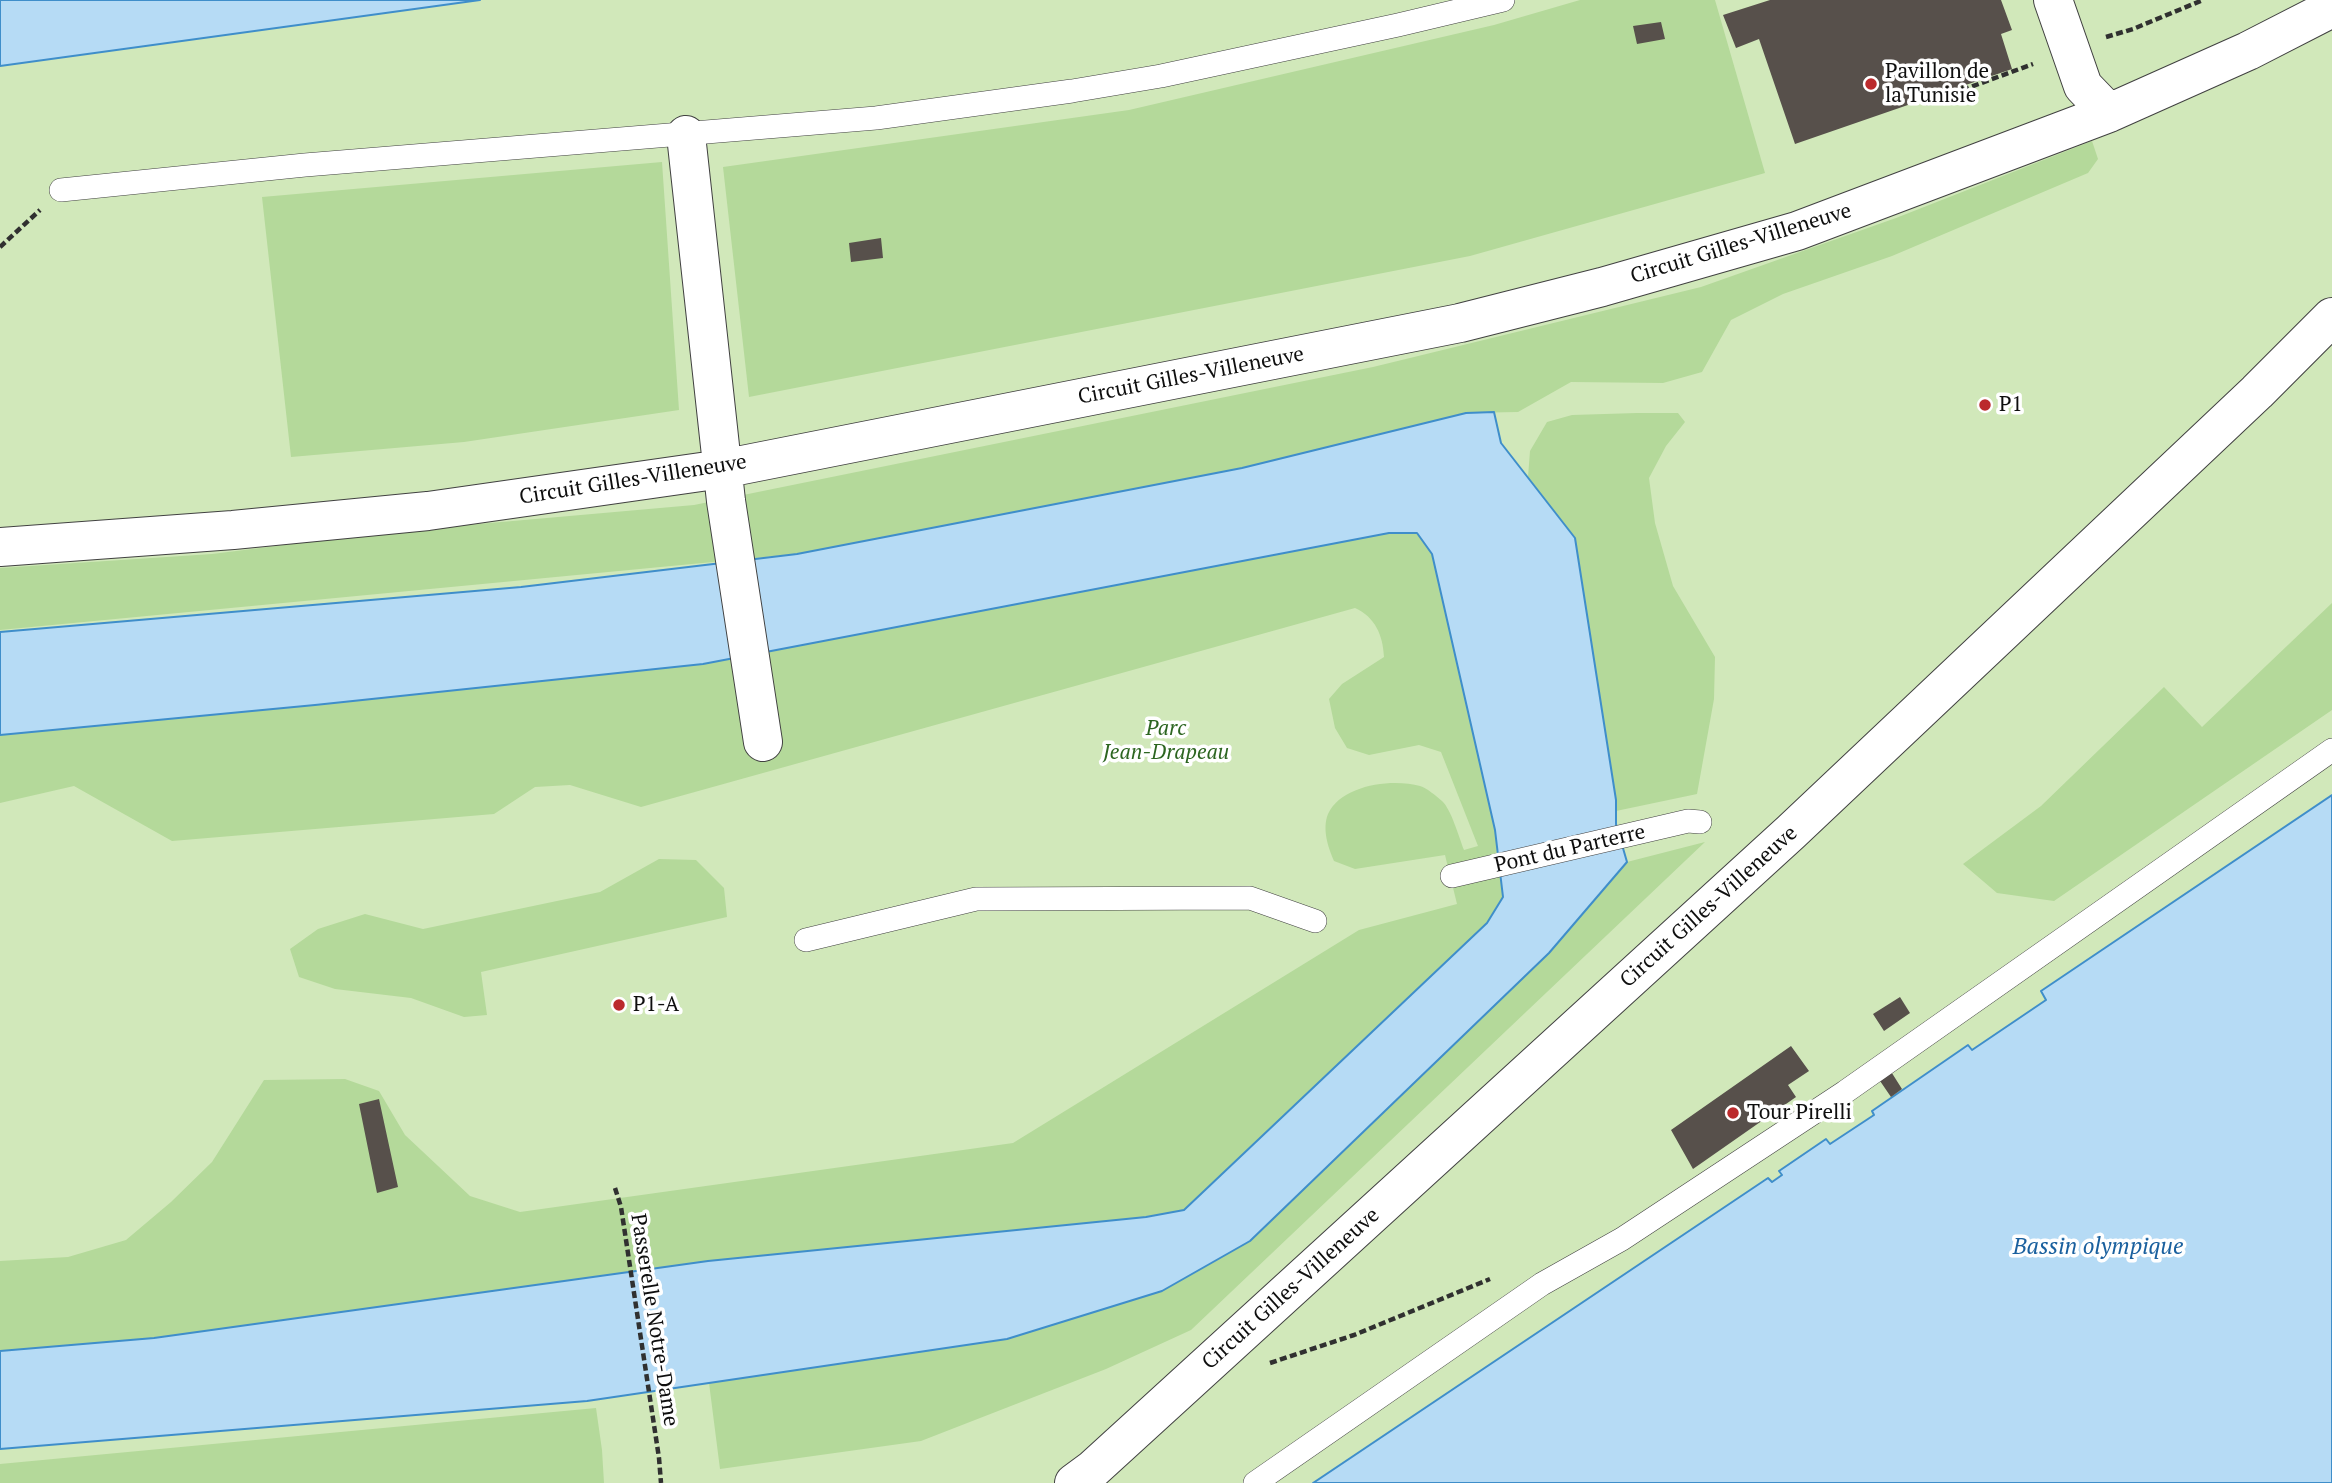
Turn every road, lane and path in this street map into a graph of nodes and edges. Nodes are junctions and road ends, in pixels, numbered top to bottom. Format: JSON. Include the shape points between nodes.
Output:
{"nodes":[{"id":1,"x":1503,"y":0,"type":"edge"},
{"id":2,"x":2053,"y":0,"type":"edge"},
{"id":3,"x":2203,"y":0,"type":"edge"},
{"id":4,"x":2332,"y":8,"type":"edge"},
{"id":5,"x":2068,"y":45,"type":"junction"},
{"id":6,"x":2030,"y":51,"type":"dead end"},
{"id":7,"x":1925,"y":99,"type":"dead end"},
{"id":8,"x":2109,"y":113,"type":"junction"},
{"id":9,"x":686,"y":135,"type":"junction"},
{"id":10,"x":61,"y":190,"type":"joint"},
{"id":11,"x":0,"y":247,"type":"edge"},
{"id":12,"x":2332,"y":317,"type":"edge"},
{"id":13,"x":724,"y":485,"type":"junction"},
{"id":14,"x":0,"y":547,"type":"edge"},
{"id":15,"x":763,"y":742,"type":"dead end"},
{"id":16,"x":2332,"y":750,"type":"edge"},
{"id":17,"x":1694,"y":821,"type":"dead end"},
{"id":18,"x":1452,"y":876,"type":"dead end"},
{"id":19,"x":1315,"y":921,"type":"dead end"},
{"id":20,"x":806,"y":940,"type":"dead end"},
{"id":21,"x":615,"y":1188,"type":"dead end"},
{"id":22,"x":1542,"y":1284,"type":"junction"},
{"id":23,"x":1269,"y":1363,"type":"dead end"},
{"id":24,"x":661,"y":1483,"type":"edge"},
{"id":25,"x":1074,"y":1483,"type":"edge"},
{"id":26,"x":1255,"y":1483,"type":"edge"}],
"edges":[{"from":1,"to":9,"type":"lane","via":[[1161,76],[1072,91],[876,118]]},
{"from":2,"to":5,"type":"street"},
{"from":3,"to":5,"type":"path","via":[[2133,29]]},
{"from":4,"to":8,"type":"street","name":"Circuit Gilles-Villeneuve"},
{"from":5,"to":8,"type":"street","via":[[2083,86]]},
{"from":6,"to":7,"type":"path","via":[[2034,64],[1927,103]]},
{"from":8,"to":13,"type":"street","name":"Circuit Gilles-Villeneuve","via":[[1797,231],[1602,286],[1460,323]]},
{"from":9,"to":10,"type":"lane","via":[[305,165]]},
{"from":9,"to":13,"type":"street"},
{"from":10,"to":11,"type":"path"},
{"from":12,"to":25,"type":"street","name":"Circuit Gilles-Villeneuve","via":[[1781,842]]},
{"from":13,"to":14,"type":"street","name":"Circuit Gilles-Villeneuve"},
{"from":13,"to":15,"type":"street"},
{"from":16,"to":22,"type":"lane","via":[[1845,1092],[1622,1239]]},
{"from":17,"to":18,"type":"lane","name":"Pont du Parterre"},
{"from":19,"to":20,"type":"lane","via":[[1250,898],[976,899]]},
{"from":21,"to":24,"type":"path","name":"Passerelle Notre-Dame"},
{"from":22,"to":23,"type":"path","via":[[1512,1270],[1354,1335]]},
{"from":22,"to":26,"type":"lane"}]}
